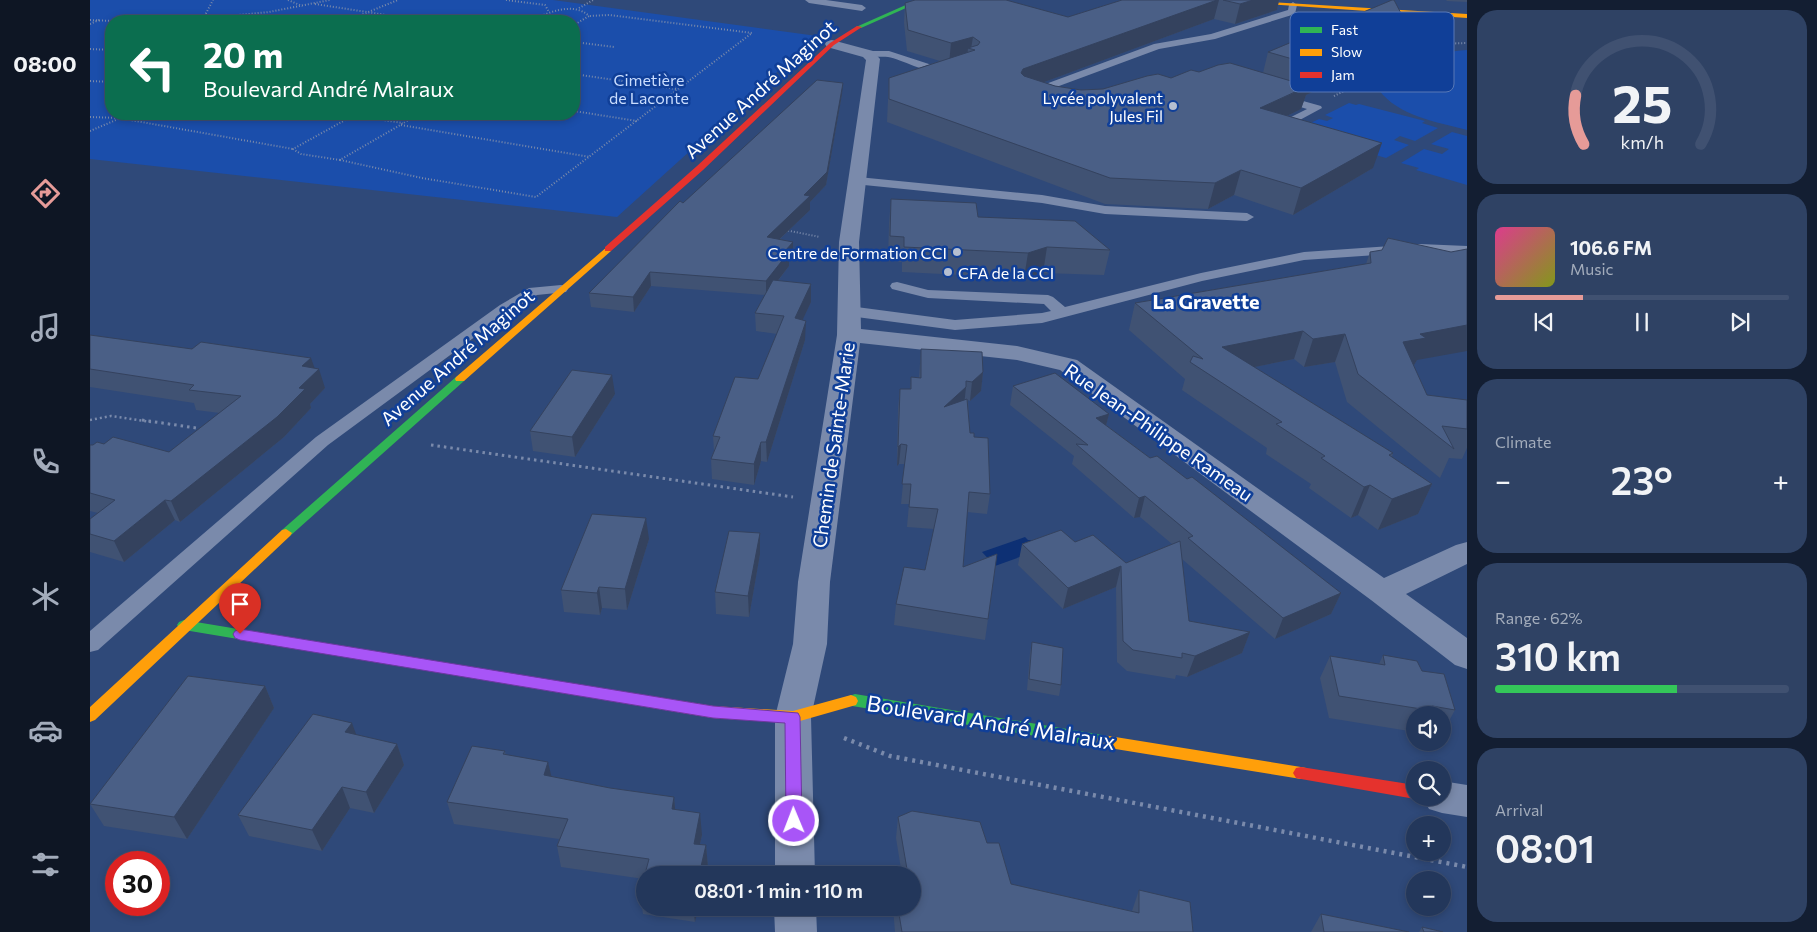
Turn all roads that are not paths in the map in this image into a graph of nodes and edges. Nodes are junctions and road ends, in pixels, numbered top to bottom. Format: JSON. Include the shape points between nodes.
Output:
{"nodes":[{"id":1,"x":809,"y":0,"type":"edge"},
{"id":2,"x":922,"y":0,"type":"edge"},
{"id":3,"x":1212,"y":0,"type":"edge"},
{"id":4,"x":892,"y":2,"type":"dead end"},
{"id":5,"x":863,"y":4,"type":"edge"},
{"id":6,"x":1293,"y":5,"type":"junction"},
{"id":7,"x":1292,"y":12,"type":"edge"},
{"id":8,"x":1404,"y":12,"type":"edge"},
{"id":9,"x":1290,"y":13,"type":"edge"},
{"id":10,"x":1454,"y":15,"type":"edge"},
{"id":11,"x":1467,"y":16,"type":"edge"},
{"id":12,"x":852,"y":30,"type":"junction"},
{"id":13,"x":832,"y":44,"type":"junction"},
{"id":14,"x":868,"y":54,"type":"junction"},
{"id":15,"x":957,"y":67,"type":"edge"},
{"id":16,"x":1269,"y":94,"type":"edge"},
{"id":17,"x":1043,"y":101,"type":"edge"},
{"id":18,"x":1281,"y":126,"type":"edge"},
{"id":19,"x":858,"y":181,"type":"junction"},
{"id":20,"x":1247,"y":217,"type":"dead end"},
{"id":21,"x":1467,"y":250,"type":"edge"},
{"id":22,"x":898,"y":286,"type":"dead end"},
{"id":23,"x":561,"y":289,"type":"junction"},
{"id":24,"x":1062,"y":313,"type":"junction"},
{"id":25,"x":849,"y":323,"type":"junction"},
{"id":26,"x":1467,"y":552,"type":"edge"},
{"id":27,"x":1382,"y":592,"type":"junction"},
{"id":28,"x":184,"y":625,"type":"junction"},
{"id":29,"x":90,"y":644,"type":"edge"},
{"id":30,"x":1467,"y":656,"type":"edge"},
{"id":31,"x":90,"y":716,"type":"edge"},
{"id":32,"x":793,"y":717,"type":"junction"},
{"id":33,"x":1406,"y":791,"type":"edge"},
{"id":34,"x":1451,"y":798,"type":"edge"},
{"id":35,"x":1467,"y":801,"type":"edge"},
{"id":36,"x":795,"y":866,"type":"edge"},
{"id":37,"x":795,"y":916,"type":"edge"},
{"id":38,"x":796,"y":932,"type":"edge"}],
"edges":[{"from":1,"to":5,"type":"lane"},
{"from":2,"to":4,"type":"street"},
{"from":2,"to":12,"type":"street","name":"Avenue André Maginot"},
{"from":3,"to":6,"type":"street"},
{"from":5,"to":12,"type":"street","name":"Avenue André Maginot","via":[[853,20]]},
{"from":6,"to":7,"type":"lane"},
{"from":6,"to":8,"type":"street"},
{"from":9,"to":17,"type":"lane","via":[[1212,37],[1157,46],[1026,95]]},
{"from":10,"to":11,"type":"street"},
{"from":12,"to":13,"type":"street","name":"Avenue André Maginot"},
{"from":13,"to":14,"type":"street"},
{"from":13,"to":23,"type":"street","name":"Avenue André Maginot"},
{"from":14,"to":15,"type":"lane","via":[[889,54],[934,69]]},
{"from":14,"to":19,"type":"street","name":"Chemin de Sainte-Marie","via":[[873,59]]},
{"from":16,"to":18,"type":"lane","via":[[1317,108]]},
{"from":19,"to":20,"type":"lane","via":[[1042,199],[1104,210]]},
{"from":19,"to":25,"type":"street","name":"Chemin de Sainte-Marie","via":[[849,242]]},
{"from":21,"to":24,"type":"lane","via":[[1420,248],[1304,256],[1201,277]]},
{"from":22,"to":24,"type":"lane","via":[[928,294],[1048,300]]},
{"from":23,"to":28,"type":"street","name":"Avenue André Maginot"},
{"from":23,"to":29,"type":"lane","via":[[534,291],[505,308],[322,441]]},
{"from":24,"to":25,"type":"lane","via":[[1042,318],[955,325]]},
{"from":25,"to":27,"type":"street","name":"Rue Jean-Philippe Rameau","via":[[1068,365]]},
{"from":25,"to":32,"type":"street","name":"Chemin de Sainte-Marie","via":[[814,582],[810,644]]},
{"from":26,"to":27,"type":"street"},
{"from":27,"to":30,"type":"street","name":"Rue Jean-Philippe Rameau"},
{"from":28,"to":31,"type":"street","name":"Avenue André Maginot"},
{"from":28,"to":32,"type":"street","name":"Boulevard André Malraux","via":[[713,712]]},
{"from":32,"to":33,"type":"street","name":"Boulevard André Malraux","via":[[855,700]]},
{"from":32,"to":36,"type":"street","name":"Chemin de Sainte-Marie"},
{"from":34,"to":35,"type":"street"},
{"from":37,"to":38,"type":"street"}]}
